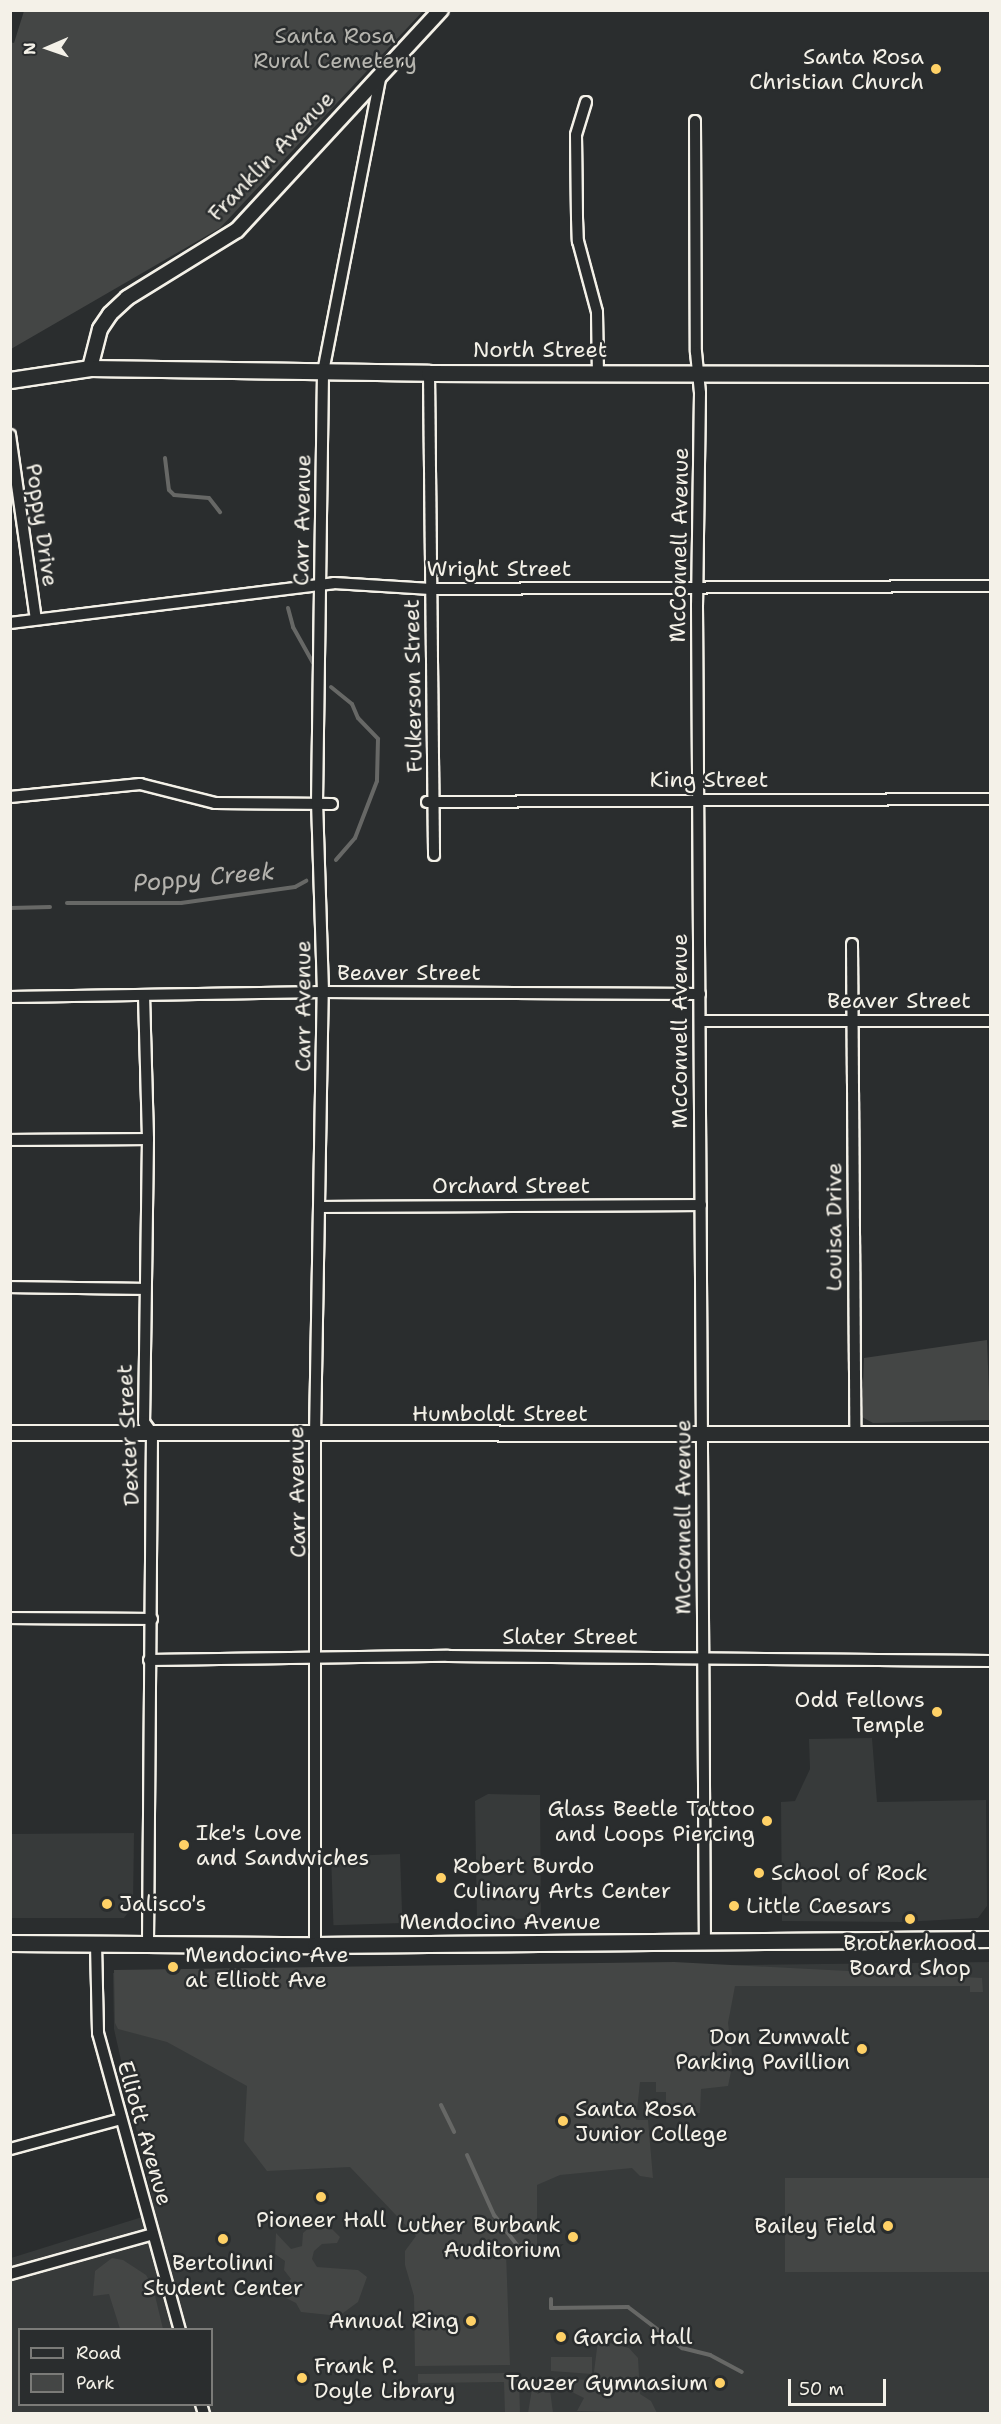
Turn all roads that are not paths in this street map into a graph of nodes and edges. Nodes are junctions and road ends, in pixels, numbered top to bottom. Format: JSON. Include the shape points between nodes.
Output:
{"nodes":[{"id":1,"x":441,"y":10,"type":"edge"},
{"id":2,"x":382,"y":73,"type":"junction"},
{"id":3,"x":586,"y":102,"type":"dead end"},
{"id":4,"x":695,"y":121,"type":"dead end"},
{"id":5,"x":90,"y":368,"type":"junction"},
{"id":6,"x":323,"y":372,"type":"junction"},
{"id":7,"x":699,"y":372,"type":"junction"},
{"id":8,"x":429,"y":373,"type":"junction"},
{"id":9,"x":598,"y":374,"type":"junction"},
{"id":10,"x":990,"y":374,"type":"edge"},
{"id":11,"x":10,"y":380,"type":"edge"},
{"id":12,"x":10,"y":435,"type":"edge"},
{"id":13,"x":320,"y":584,"type":"junction"},
{"id":14,"x":990,"y":586,"type":"edge"},
{"id":15,"x":697,"y":587,"type":"junction"},
{"id":16,"x":431,"y":589,"type":"junction"},
{"id":17,"x":36,"y":619,"type":"junction"},
{"id":18,"x":10,"y":623,"type":"edge"},
{"id":19,"x":10,"y":797,"type":"edge"},
{"id":20,"x":699,"y":799,"type":"junction"},
{"id":21,"x":990,"y":799,"type":"edge"},
{"id":22,"x":430,"y":802,"type":"junction"},
{"id":23,"x":317,"y":803,"type":"junction"},
{"id":24,"x":332,"y":804,"type":"dead end"},
{"id":25,"x":434,"y":855,"type":"dead end"},
{"id":26,"x":852,"y":945,"type":"dead end"},
{"id":27,"x":323,"y":992,"type":"junction"},
{"id":28,"x":700,"y":994,"type":"junction"},
{"id":29,"x":144,"y":995,"type":"junction"},
{"id":30,"x":10,"y":997,"type":"edge"},
{"id":31,"x":700,"y":1021,"type":"junction"},
{"id":32,"x":853,"y":1021,"type":"junction"},
{"id":33,"x":990,"y":1021,"type":"edge"},
{"id":34,"x":147,"y":1139,"type":"junction"},
{"id":35,"x":10,"y":1140,"type":"edge"},
{"id":36,"x":701,"y":1205,"type":"junction"},
{"id":37,"x":322,"y":1207,"type":"junction"},
{"id":38,"x":10,"y":1287,"type":"edge"},
{"id":39,"x":145,"y":1289,"type":"junction"},
{"id":40,"x":855,"y":1432,"type":"junction"},
{"id":41,"x":10,"y":1433,"type":"edge"},
{"id":42,"x":152,"y":1433,"type":"junction"},
{"id":43,"x":702,"y":1434,"type":"junction"},
{"id":44,"x":990,"y":1434,"type":"edge"},
{"id":45,"x":315,"y":1435,"type":"junction"},
{"id":46,"x":10,"y":1618,"type":"edge"},
{"id":47,"x":152,"y":1619,"type":"junction"},
{"id":48,"x":703,"y":1658,"type":"junction"},
{"id":49,"x":316,"y":1659,"type":"junction"},
{"id":50,"x":149,"y":1660,"type":"junction"},
{"id":51,"x":990,"y":1661,"type":"edge"},
{"id":52,"x":990,"y":1939,"type":"edge"},
{"id":53,"x":10,"y":1942,"type":"edge"},
{"id":54,"x":705,"y":1942,"type":"junction"},
{"id":55,"x":96,"y":1944,"type":"junction"},
{"id":56,"x":148,"y":1944,"type":"junction"},
{"id":57,"x":315,"y":1945,"type":"junction"},
{"id":58,"x":121,"y":2119,"type":"junction"},
{"id":59,"x":10,"y":2149,"type":"edge"},
{"id":60,"x":153,"y":2234,"type":"junction"},
{"id":61,"x":10,"y":2274,"type":"edge"},
{"id":62,"x":179,"y":2328,"type":"edge"}],
"edges":[{"from":1,"to":2,"type":"street","name":"Franklin Avenue"},
{"from":2,"to":5,"type":"street","name":"Franklin Avenue","via":[[237,230],[127,298],[110,314],[100,329]]},
{"from":2,"to":6,"type":"street","name":"Carr Avenue"},
{"from":3,"to":9,"type":"street","via":[[576,135],[578,241],[597,312]]},
{"from":4,"to":7,"type":"street","name":"McConnell Avenue"},
{"from":5,"to":6,"type":"main road","name":"North Street"},
{"from":5,"to":11,"type":"main road"},
{"from":6,"to":8,"type":"main road","name":"North Street"},
{"from":6,"to":13,"type":"street","name":"Carr Avenue"},
{"from":7,"to":9,"type":"main road","name":"North Street"},
{"from":7,"to":10,"type":"main road","name":"North Street"},
{"from":7,"to":15,"type":"street","name":"McConnell Avenue"},
{"from":8,"to":9,"type":"main road","name":"North Street"},
{"from":8,"to":16,"type":"street","name":"Fulkerson Street"},
{"from":12,"to":17,"type":"street","name":"Poppy Drive"},
{"from":13,"to":16,"type":"street","name":"Wright Street"},
{"from":13,"to":17,"type":"street","name":"Wright Street"},
{"from":13,"to":23,"type":"street","name":"Carr Avenue"},
{"from":14,"to":15,"type":"street","name":"Wright Street"},
{"from":15,"to":16,"type":"street","name":"Wright Street"},
{"from":15,"to":20,"type":"street","name":"McConnell Avenue"},
{"from":16,"to":22,"type":"street","name":"Fulkerson Street"},
{"from":17,"to":18,"type":"street","name":"Wright Street"},
{"from":19,"to":23,"type":"street","via":[[140,784],[215,803]]},
{"from":20,"to":21,"type":"street","name":"King Street"},
{"from":20,"to":22,"type":"street","name":"King Street"},
{"from":20,"to":28,"type":"street","name":"McConnell Avenue"},
{"from":22,"to":25,"type":"street","name":"Fulkerson Street"},
{"from":23,"to":24,"type":"street"},
{"from":23,"to":27,"type":"street","name":"Carr Avenue"},
{"from":26,"to":32,"type":"street","name":"Louisa Drive"},
{"from":27,"to":28,"type":"street","name":"Beaver Street"},
{"from":27,"to":29,"type":"street","name":"Beaver Street"},
{"from":27,"to":37,"type":"street","name":"Carr Avenue"},
{"from":28,"to":31,"type":"street","name":"McConnell Avenue"},
{"from":29,"to":30,"type":"street","name":"Beaver Street"},
{"from":29,"to":34,"type":"street","name":"Dexter Street"},
{"from":31,"to":32,"type":"street","name":"Beaver Street"},
{"from":31,"to":36,"type":"street","name":"McConnell Avenue"},
{"from":32,"to":33,"type":"street","name":"Beaver Street"},
{"from":32,"to":40,"type":"street","name":"Louisa Drive"},
{"from":34,"to":35,"type":"street"},
{"from":34,"to":39,"type":"street","name":"Dexter Street"},
{"from":36,"to":37,"type":"street","name":"Orchard Street"},
{"from":36,"to":43,"type":"street","name":"McConnell Avenue"},
{"from":37,"to":45,"type":"street","name":"Carr Avenue"},
{"from":38,"to":39,"type":"street"},
{"from":39,"to":42,"type":"street","name":"Dexter Street","via":[[144,1422]]},
{"from":40,"to":43,"type":"street","name":"Humboldt Street"},
{"from":40,"to":44,"type":"street","name":"Humboldt Street"},
{"from":41,"to":42,"type":"street","name":"Humboldt Street"},
{"from":42,"to":45,"type":"street","name":"Humboldt Street"},
{"from":42,"to":47,"type":"street","name":"Dexter Street"},
{"from":43,"to":45,"type":"street","name":"Humboldt Street"},
{"from":43,"to":48,"type":"street","name":"McConnell Avenue"},
{"from":45,"to":49,"type":"street","name":"Carr Avenue"},
{"from":46,"to":47,"type":"street"},
{"from":47,"to":50,"type":"street","name":"Dexter Street"},
{"from":48,"to":49,"type":"street","name":"Slater Street"},
{"from":48,"to":51,"type":"street","name":"Slater Street"},
{"from":48,"to":54,"type":"street","name":"McConnell Avenue"},
{"from":49,"to":50,"type":"street","name":"Slater Street"},
{"from":49,"to":57,"type":"street","name":"Carr Avenue"},
{"from":50,"to":56,"type":"street","name":"Dexter Street"},
{"from":52,"to":54,"type":"main road","name":"Mendocino Avenue"},
{"from":53,"to":55,"type":"main road","name":"Mendocino Avenue"},
{"from":54,"to":57,"type":"main road","name":"Mendocino Avenue"},
{"from":55,"to":56,"type":"main road","name":"Mendocino Avenue"},
{"from":55,"to":58,"type":"street","name":"Elliott Avenue","via":[[98,2033]]},
{"from":56,"to":57,"type":"main road","name":"Mendocino Avenue"},
{"from":58,"to":59,"type":"street"},
{"from":58,"to":60,"type":"street","name":"Elliott Avenue"},
{"from":60,"to":61,"type":"street"},
{"from":60,"to":62,"type":"street","name":"Elliott Avenue"}]}
